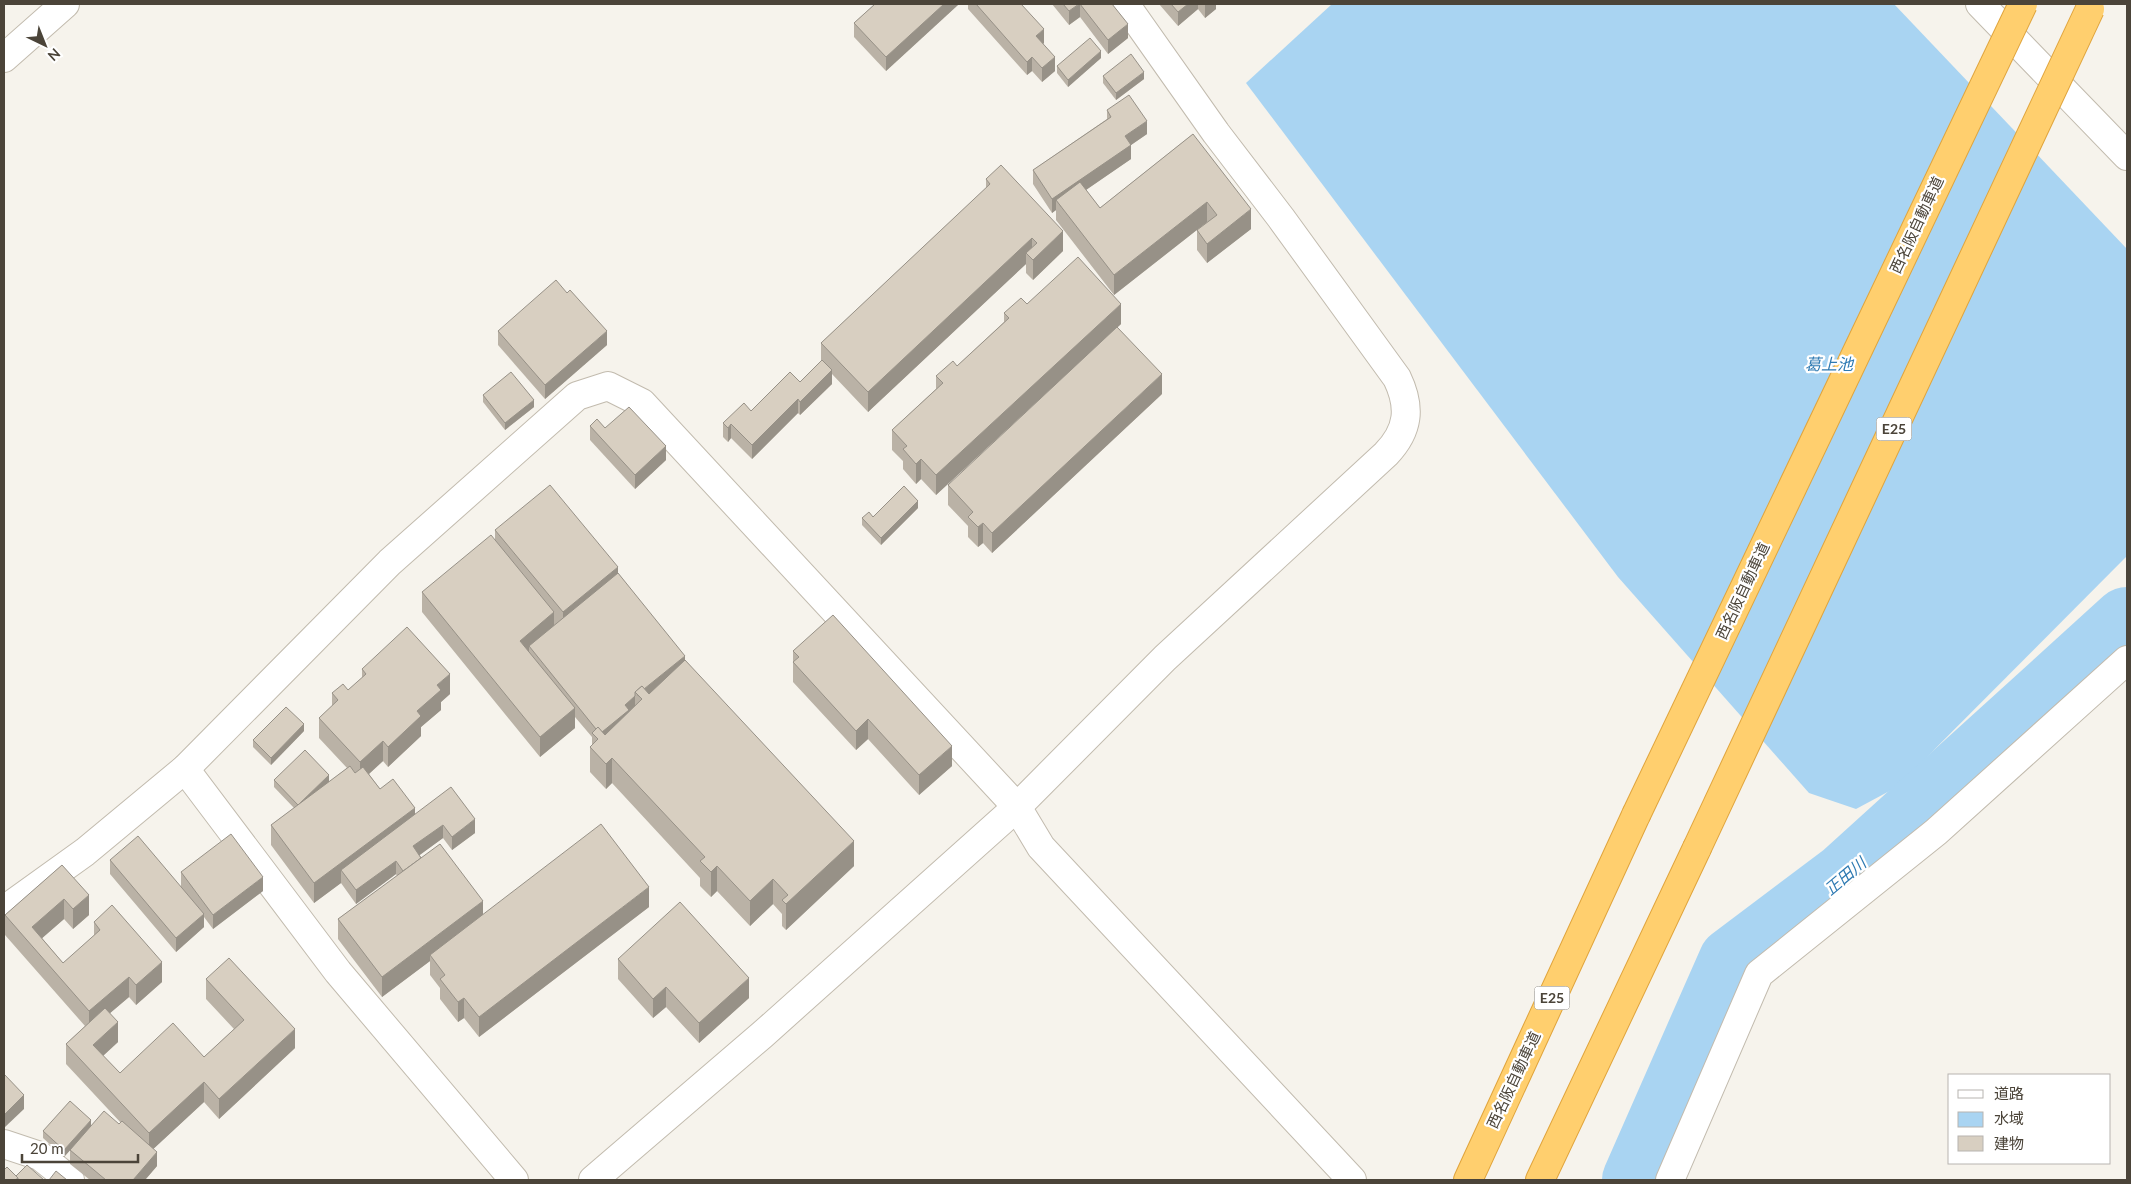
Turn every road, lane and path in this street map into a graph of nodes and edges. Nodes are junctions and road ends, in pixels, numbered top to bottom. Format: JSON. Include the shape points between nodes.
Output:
{"nodes":[{"id":1,"x":66,"y":4,"type":"edge"},
{"id":2,"x":1125,"y":4,"type":"edge"},
{"id":3,"x":1980,"y":4,"type":"edge"},
{"id":4,"x":2023,"y":4,"type":"edge"},
{"id":5,"x":2092,"y":6,"type":"edge"},
{"id":6,"x":4,"y":58,"type":"edge"},
{"id":7,"x":2124,"y":145,"type":"edge"},
{"id":8,"x":2127,"y":660,"type":"edge"},
{"id":9,"x":184,"y":769,"type":"junction"},
{"id":10,"x":1018,"y":807,"type":"junction"},
{"id":11,"x":4,"y":910,"type":"edge"},
{"id":12,"x":4,"y":1144,"type":"edge"},
{"id":13,"x":70,"y":1180,"type":"edge"},
{"id":14,"x":514,"y":1180,"type":"edge"},
{"id":15,"x":592,"y":1180,"type":"edge"},
{"id":16,"x":1352,"y":1180,"type":"edge"},
{"id":17,"x":1468,"y":1180,"type":"edge"},
{"id":18,"x":1540,"y":1180,"type":"edge"},
{"id":19,"x":1670,"y":1180,"type":"edge"}],
"edges":[{"from":1,"to":6,"type":"street"},
{"from":2,"to":10,"type":"street","via":[[1397,378],[1407,405],[1406,420],[1396,445],[1165,658]]},
{"from":3,"to":7,"type":"street"},
{"from":4,"to":17,"type":"highway","name":"西名阪自動車道","number":"E25","bridge":true,"via":[[1636,815]]},
{"from":5,"to":18,"type":"highway","number":"E25","bridge":true},
{"from":8,"to":19,"type":"street","via":[[1936,832],[1759,974]]},
{"from":9,"to":10,"type":"street","via":[[390,562],[577,396],[608,386],[642,404]]},
{"from":9,"to":11,"type":"street","via":[[85,852]]},
{"from":9,"to":14,"type":"street","via":[[338,972]]},
{"from":10,"to":15,"type":"street","via":[[762,1035]]},
{"from":10,"to":16,"type":"street","via":[[1041,847]]},
{"from":12,"to":13,"type":"street","via":[[40,1156]]}]}
